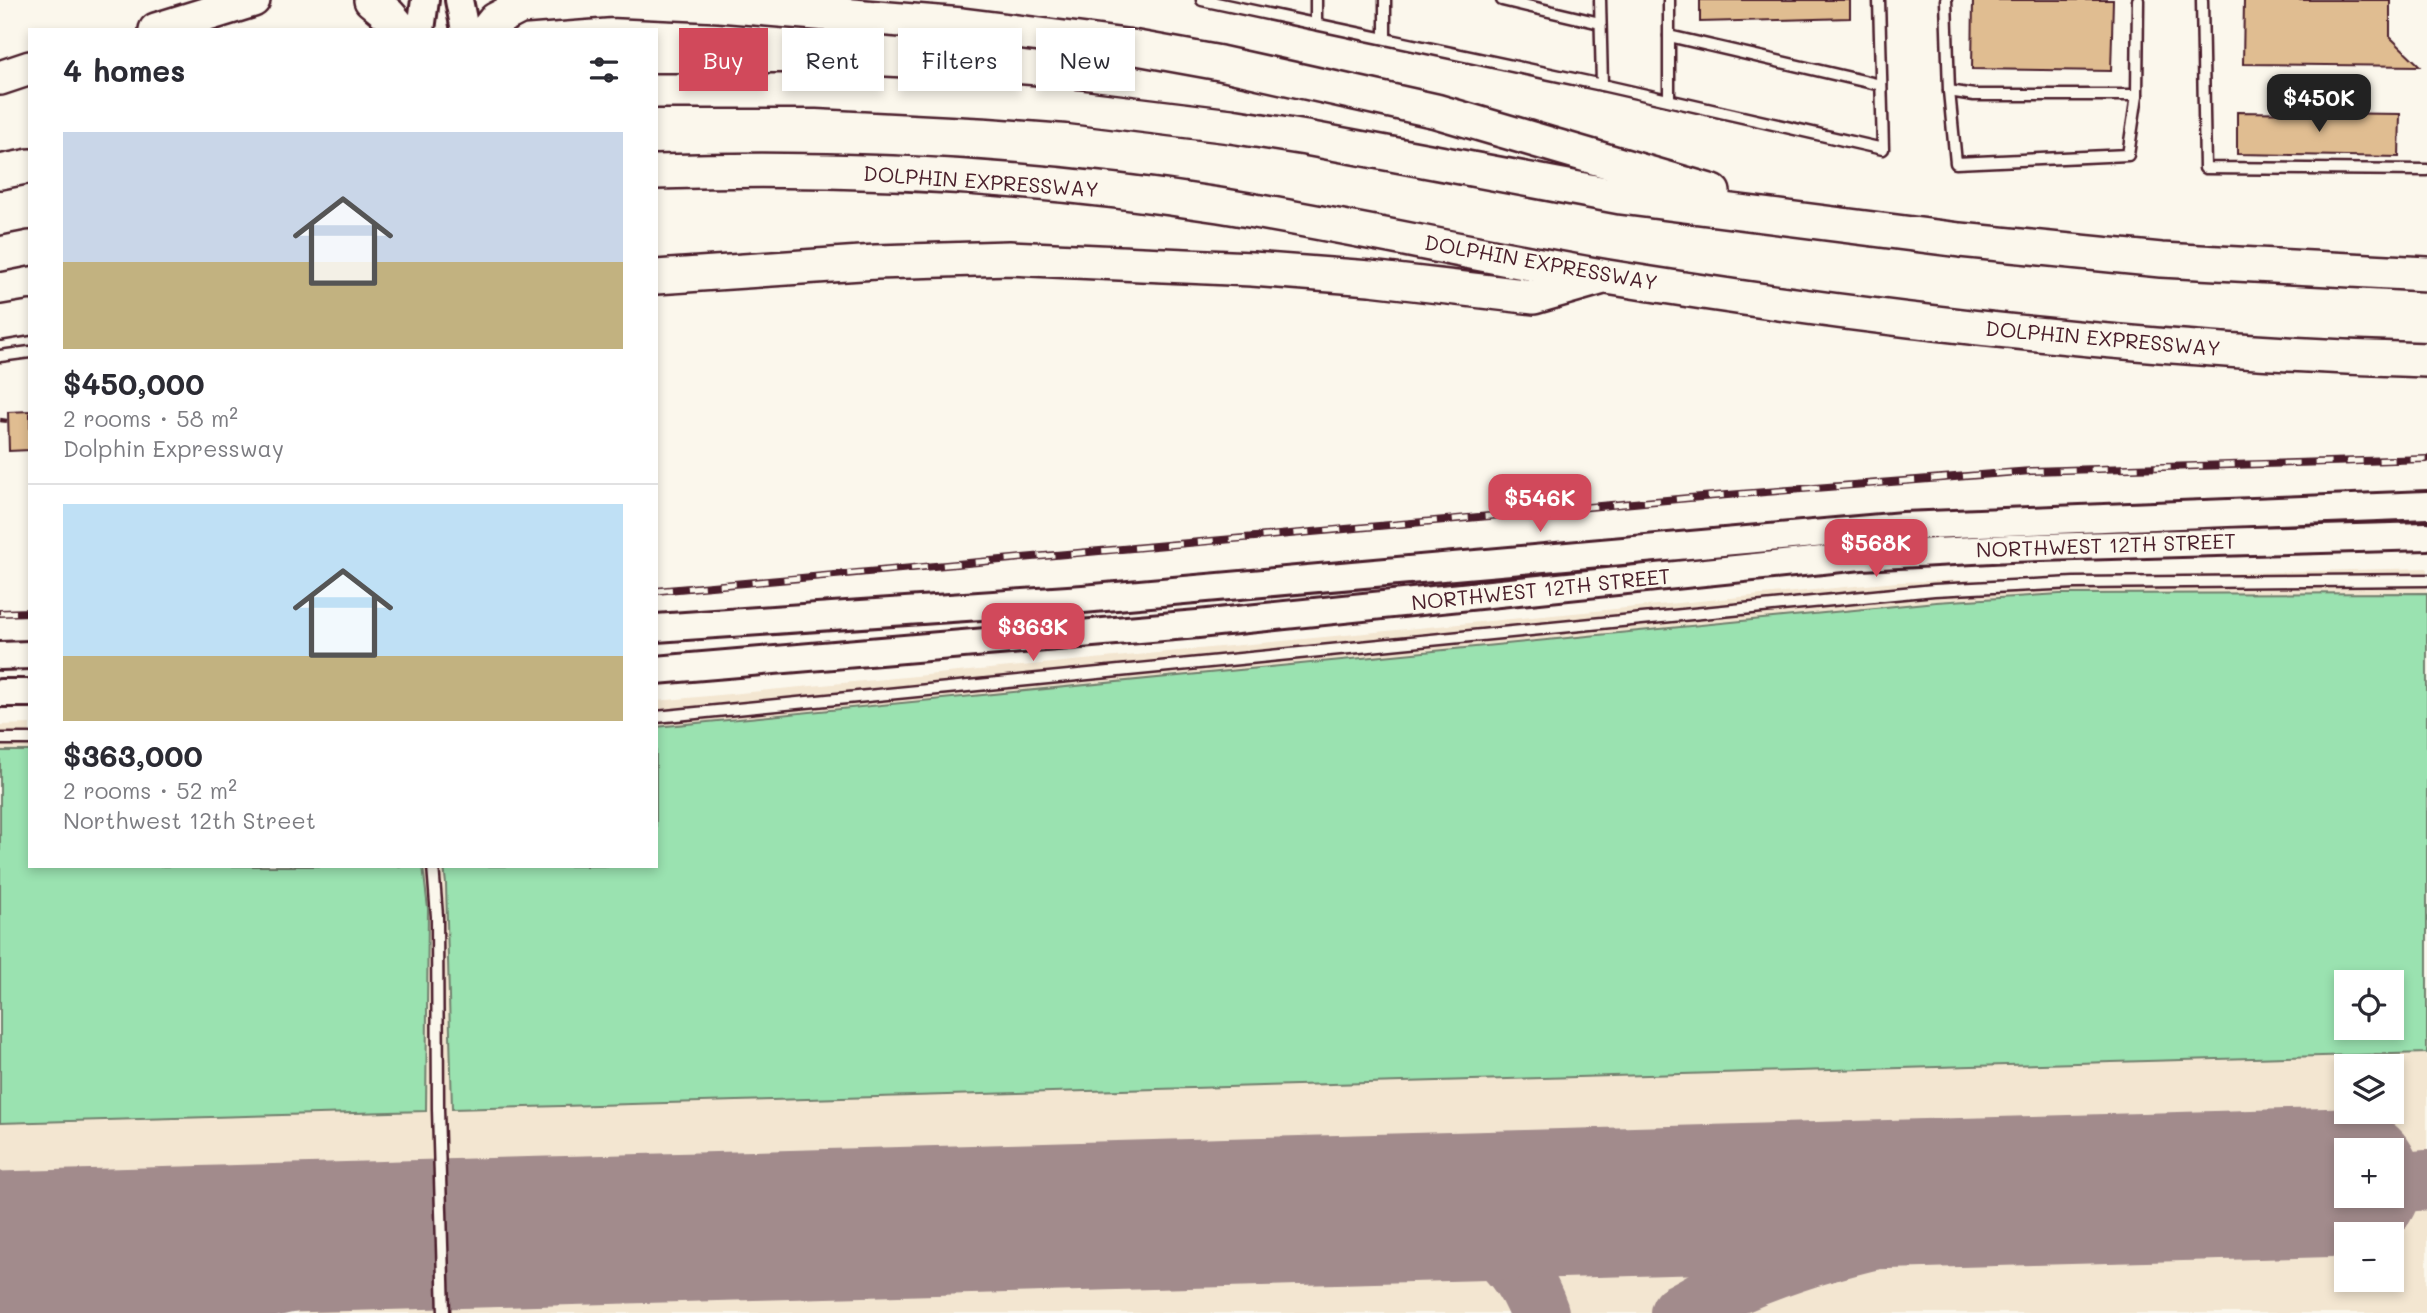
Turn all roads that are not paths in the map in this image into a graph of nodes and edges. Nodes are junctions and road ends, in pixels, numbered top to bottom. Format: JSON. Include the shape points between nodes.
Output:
{"nodes":[{"id":1,"x":253,"y":0,"type":"edge"},
{"id":2,"x":371,"y":0,"type":"edge"},
{"id":3,"x":425,"y":0,"type":"edge"},
{"id":4,"x":459,"y":0,"type":"edge"},
{"id":5,"x":611,"y":0,"type":"edge"},
{"id":6,"x":1202,"y":0,"type":"edge"},
{"id":7,"x":1316,"y":0,"type":"edge"},
{"id":8,"x":1385,"y":0,"type":"edge"},
{"id":9,"x":1502,"y":0,"type":"edge"},
{"id":10,"x":1600,"y":0,"type":"edge"},
{"id":11,"x":1669,"y":0,"type":"edge"},
{"id":12,"x":1880,"y":0,"type":"edge"},
{"id":13,"x":1946,"y":0,"type":"edge"},
{"id":14,"x":2138,"y":0,"type":"edge"},
{"id":15,"x":2202,"y":0,"type":"edge"},
{"id":16,"x":1600,"y":23,"type":"junction"},
{"id":17,"x":1316,"y":24,"type":"junction"},
{"id":18,"x":162,"y":28,"type":"edge"},
{"id":19,"x":400,"y":28,"type":"edge"},
{"id":20,"x":421,"y":28,"type":"edge"},
{"id":21,"x":465,"y":28,"type":"edge"},
{"id":22,"x":489,"y":28,"type":"edge"},
{"id":23,"x":1669,"y":36,"type":"junction"},
{"id":24,"x":1384,"y":38,"type":"junction"},
{"id":25,"x":28,"y":69,"type":"edge"},
{"id":26,"x":0,"y":78,"type":"edge"},
{"id":27,"x":1602,"y":85,"type":"junction"},
{"id":28,"x":1881,"y":85,"type":"junction"},
{"id":29,"x":658,"y":91,"type":"edge"},
{"id":30,"x":1949,"y":91,"type":"junction"},
{"id":31,"x":2137,"y":95,"type":"junction"},
{"id":32,"x":1669,"y":100,"type":"junction"},
{"id":33,"x":28,"y":166,"type":"edge"},
{"id":34,"x":2427,"y":170,"type":"edge"},
{"id":35,"x":0,"y":172,"type":"edge"},
{"id":36,"x":658,"y":172,"type":"edge"},
{"id":37,"x":1809,"y":220,"type":"junction"},
{"id":38,"x":28,"y":248,"type":"edge"},
{"id":39,"x":0,"y":254,"type":"edge"},
{"id":40,"x":2427,"y":274,"type":"edge"},
{"id":41,"x":671,"y":275,"type":"edge"},
{"id":42,"x":1606,"y":276,"type":"junction"},
{"id":43,"x":28,"y":318,"type":"edge"},
{"id":44,"x":0,"y":323,"type":"edge"},
{"id":45,"x":28,"y":352,"type":"edge"},
{"id":46,"x":0,"y":356,"type":"edge"},
{"id":47,"x":2427,"y":360,"type":"edge"},
{"id":48,"x":2427,"y":505,"type":"edge"},
{"id":49,"x":2427,"y":536,"type":"edge"},
{"id":50,"x":2427,"y":580,"type":"edge"},
{"id":51,"x":658,"y":628,"type":"edge"},
{"id":52,"x":658,"y":653,"type":"edge"},
{"id":53,"x":28,"y":655,"type":"edge"},
{"id":54,"x":0,"y":656,"type":"edge"},
{"id":55,"x":737,"y":663,"type":"junction"},
{"id":56,"x":658,"y":670,"type":"edge"},
{"id":57,"x":0,"y":693,"type":"edge"},
{"id":58,"x":28,"y":693,"type":"edge"},
{"id":59,"x":658,"y":717,"type":"edge"},
{"id":60,"x":28,"y":739,"type":"edge"},
{"id":61,"x":0,"y":740,"type":"edge"},
{"id":62,"x":433,"y":868,"type":"edge"},
{"id":63,"x":443,"y":1313,"type":"edge"}],
"edges":[{"from":1,"to":18,"type":"highway"},
{"from":2,"to":19,"type":"highway"},
{"from":3,"to":20,"type":"main road"},
{"from":4,"to":21,"type":"main road"},
{"from":5,"to":22,"type":"highway","via":[[520,7]]},
{"from":5,"to":37,"type":"highway","via":[[962,25],[1220,63],[1436,111]]},
{"from":6,"to":17,"type":"lane"},
{"from":7,"to":17,"type":"lane"},
{"from":8,"to":24,"type":"lane"},
{"from":9,"to":16,"type":"lane"},
{"from":10,"to":16,"type":"lane"},
{"from":11,"to":23,"type":"lane"},
{"from":12,"to":28,"type":"lane"},
{"from":13,"to":30,"type":"lane"},
{"from":14,"to":31,"type":"lane"},
{"from":15,"to":34,"type":"lane","via":[[2205,168]]},
{"from":16,"to":27,"type":"lane"},
{"from":17,"to":24,"type":"lane"},
{"from":23,"to":28,"type":"lane"},
{"from":23,"to":32,"type":"lane"},
{"from":24,"to":27,"type":"lane"},
{"from":25,"to":26,"type":"highway"},
{"from":27,"to":32,"type":"lane"},
{"from":28,"to":32,"type":"lane","via":[[1883,149]]},
{"from":29,"to":37,"type":"highway","via":[[817,91],[1068,106],[1294,136],[1621,197]]},
{"from":30,"to":31,"type":"lane"},
{"from":30,"to":31,"type":"lane","via":[[1956,163],[2128,155]]},
{"from":33,"to":35,"type":"highway"},
{"from":36,"to":42,"type":"highway","name":"DOLPHIN EXPRESSWAY","via":[[920,176],[1120,192],[1306,219]]},
{"from":37,"to":40,"type":"highway","via":[[2161,260]]},
{"from":38,"to":39,"type":"highway"},
{"from":41,"to":42,"type":"highway","via":[[876,262],[1022,259],[1265,270],[1534,297]]},
{"from":42,"to":47,"type":"highway","name":"DOLPHIN EXPRESSWAY","via":[[2017,332],[2284,354]]},
{"from":43,"to":44,"type":"highway"},
{"from":45,"to":46,"type":"lane"},
{"from":48,"to":51,"type":"main road","name":"NORTHWEST 12TH STREET","via":[[1902,526],[1083,599]]},
{"from":49,"to":55,"type":"main road","name":"NORTHWEST 12TH STREET","via":[[1861,556],[1198,624]]},
{"from":50,"to":59,"type":"lane","via":[[2074,583],[1956,589]]},
{"from":52,"to":55,"type":"main road"},
{"from":53,"to":54,"type":"main road"},
{"from":55,"to":56,"type":"main road","name":"NORTHWEST 12TH STREET"},
{"from":57,"to":58,"type":"main road"},
{"from":60,"to":61,"type":"lane"},
{"from":62,"to":63,"type":"lane","via":[[438,916]]}]}
